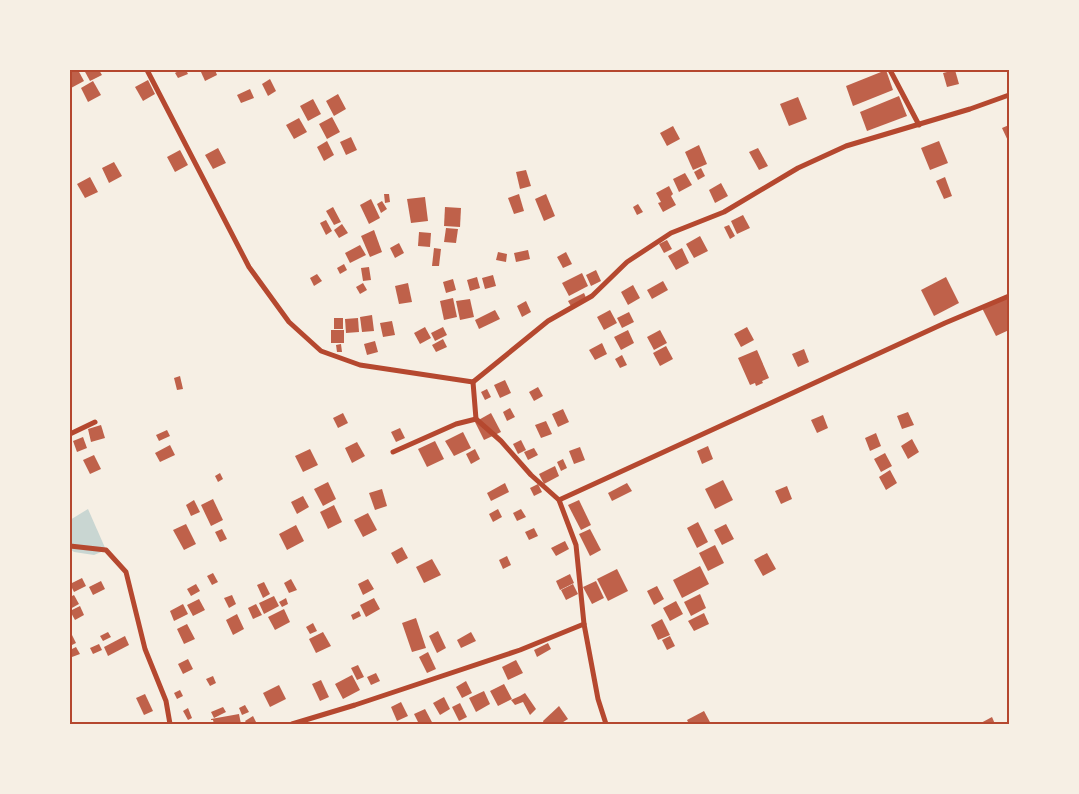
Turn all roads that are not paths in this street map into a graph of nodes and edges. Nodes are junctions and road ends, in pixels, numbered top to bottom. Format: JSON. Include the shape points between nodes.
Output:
{"nodes":[{"id":1,"x":147,"y":70,"type":"edge"},
{"id":2,"x":890,"y":70,"type":"edge"},
{"id":3,"x":1009,"y":95,"type":"edge"},
{"id":4,"x":919,"y":125,"type":"junction"},
{"id":5,"x":1009,"y":296,"type":"edge"},
{"id":6,"x":473,"y":382,"type":"junction"},
{"id":7,"x":476,"y":419,"type":"junction"},
{"id":8,"x":95,"y":422,"type":"dead end"},
{"id":9,"x":70,"y":434,"type":"edge"},
{"id":10,"x":393,"y":452,"type":"dead end"},
{"id":11,"x":559,"y":500,"type":"junction"},
{"id":12,"x":70,"y":546,"type":"edge"},
{"id":13,"x":584,"y":624,"type":"junction"},
{"id":14,"x":170,"y":724,"type":"edge"},
{"id":15,"x":292,"y":724,"type":"edge"},
{"id":16,"x":606,"y":724,"type":"edge"}],
"edges":[{"from":1,"to":6,"type":"street","via":[[249,267],[289,322],[321,351],[360,365]]},
{"from":2,"to":4,"type":"street"},
{"from":3,"to":4,"type":"street"},
{"from":4,"to":6,"type":"street","via":[[846,146],[798,168],[724,212],[671,233],[627,262],[592,296],[548,320]]},
{"from":5,"to":11,"type":"street"},
{"from":6,"to":7,"type":"street"},
{"from":7,"to":10,"type":"street","via":[[456,424]]},
{"from":7,"to":11,"type":"street"},
{"from":8,"to":9,"type":"street"},
{"from":11,"to":13,"type":"street","via":[[576,545]]},
{"from":12,"to":14,"type":"street","via":[[106,550],[126,572],[144,648],[166,701]]},
{"from":13,"to":15,"type":"street","via":[[520,650]]},
{"from":13,"to":16,"type":"street"}]}
